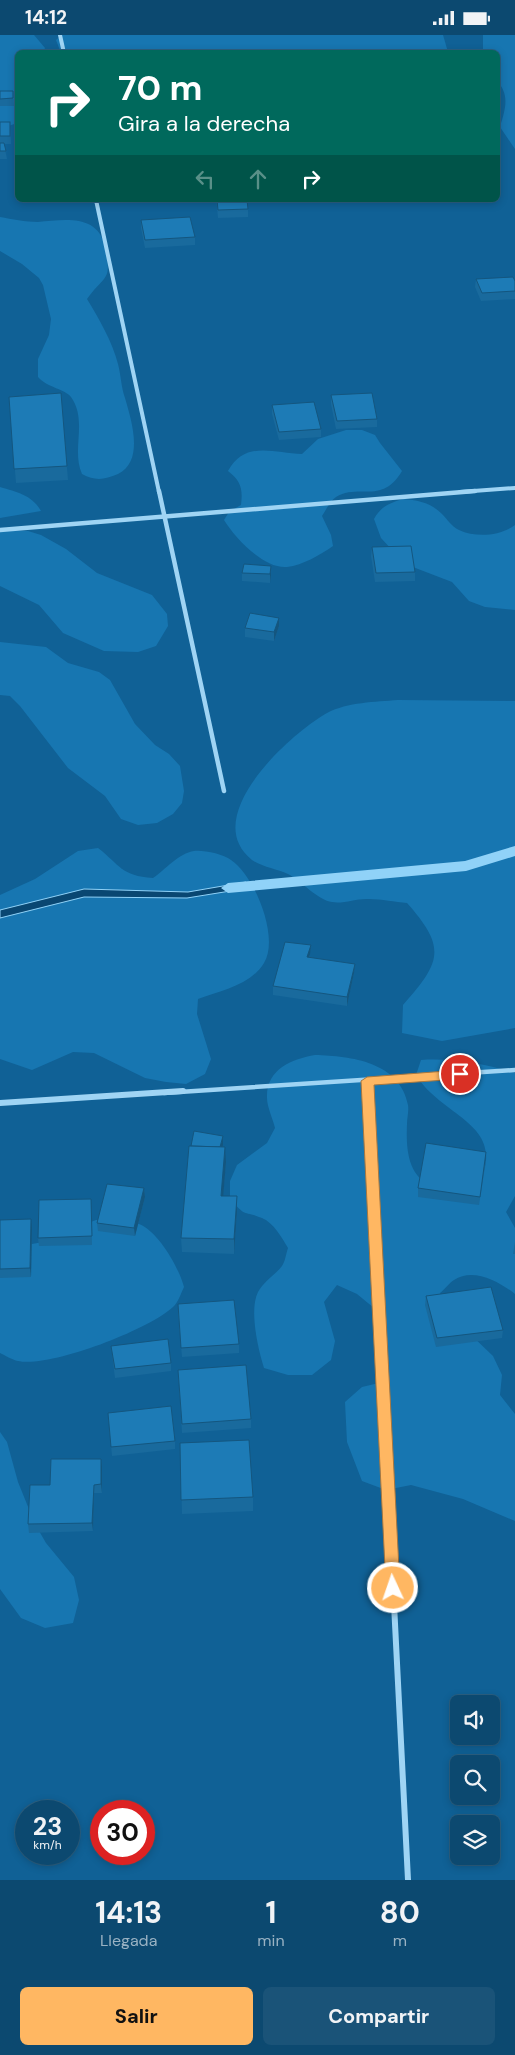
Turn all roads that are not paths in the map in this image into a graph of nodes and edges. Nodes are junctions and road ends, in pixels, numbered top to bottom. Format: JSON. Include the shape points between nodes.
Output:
{"nodes":[{"id":1,"x":60,"y":35,"type":"edge"},
{"id":2,"x":63,"y":50,"type":"edge"},
{"id":3,"x":96,"y":202,"type":"edge"},
{"id":4,"x":515,"y":488,"type":"edge"},
{"id":5,"x":165,"y":515,"type":"junction"},
{"id":6,"x":0,"y":530,"type":"edge"},
{"id":7,"x":224,"y":791,"type":"dead end"},
{"id":8,"x":515,"y":1070,"type":"edge"},
{"id":9,"x":367,"y":1081,"type":"junction"},
{"id":10,"x":0,"y":1103,"type":"edge"},
{"id":11,"x":408,"y":1880,"type":"edge"}],
"edges":[{"from":1,"to":2,"type":"street"},
{"from":3,"to":5,"type":"street"},
{"from":4,"to":5,"type":"street"},
{"from":5,"to":6,"type":"street"},
{"from":5,"to":7,"type":"street"},
{"from":8,"to":9,"type":"street"},
{"from":9,"to":10,"type":"street"},
{"from":9,"to":11,"type":"street"}]}
